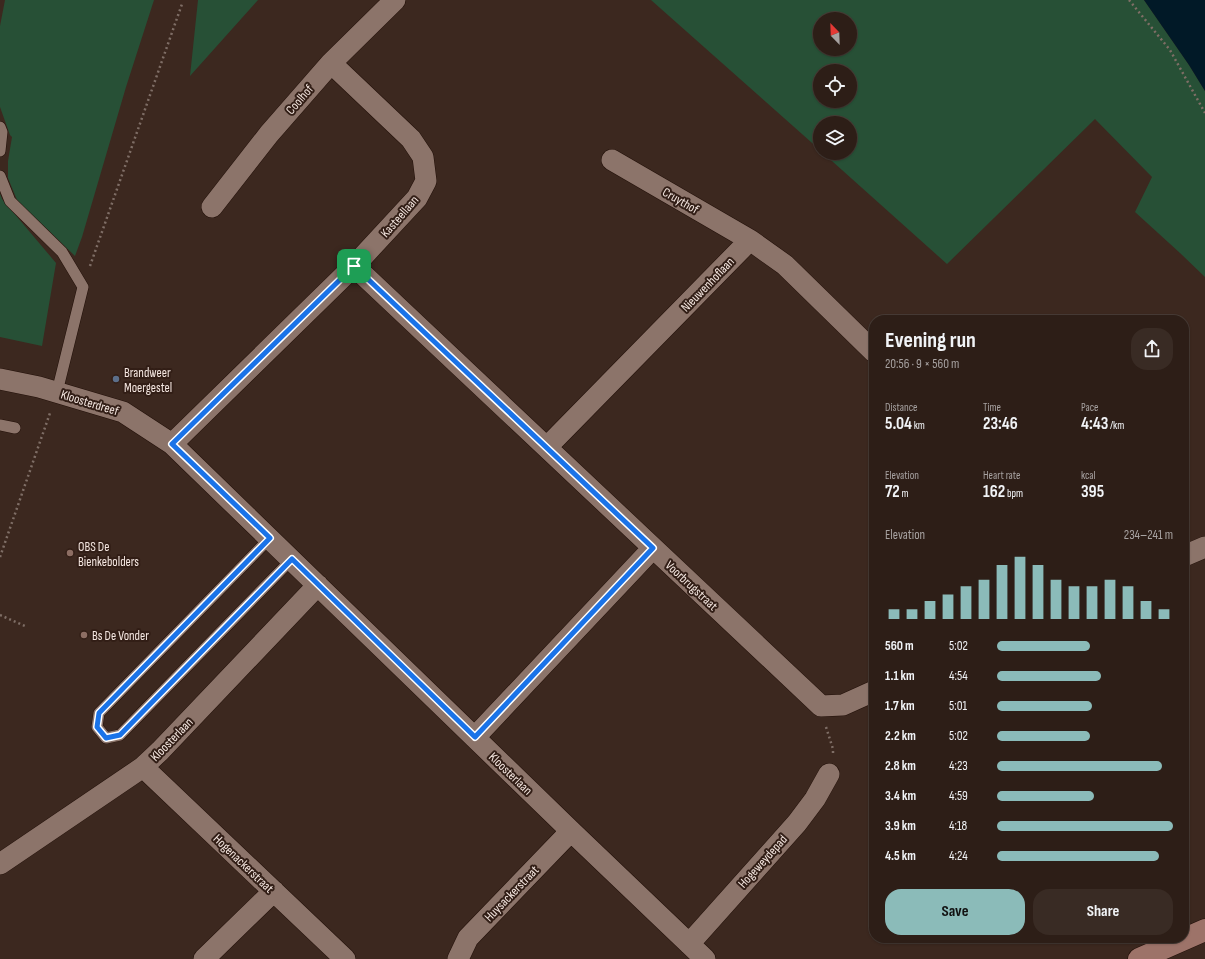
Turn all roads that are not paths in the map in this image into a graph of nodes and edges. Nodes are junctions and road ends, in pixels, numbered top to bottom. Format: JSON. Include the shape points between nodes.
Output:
{"nodes":[{"id":1,"x":394,"y":0,"type":"edge"},
{"id":2,"x":331,"y":63,"type":"junction"},
{"id":3,"x":0,"y":127,"type":"edge"},
{"id":4,"x":0,"y":151,"type":"edge"},
{"id":5,"x":612,"y":160,"type":"dead end"},
{"id":6,"x":0,"y":176,"type":"edge"},
{"id":7,"x":212,"y":207,"type":"dead end"},
{"id":8,"x":750,"y":240,"type":"junction"},
{"id":9,"x":354,"y":266,"type":"junction"},
{"id":10,"x":869,"y":347,"type":"edge"},
{"id":11,"x":0,"y":379,"type":"edge"},
{"id":12,"x":57,"y":392,"type":"junction"},
{"id":13,"x":0,"y":425,"type":"edge"},
{"id":14,"x":15,"y":428,"type":"dead end"},
{"id":15,"x":172,"y":444,"type":"junction"},
{"id":16,"x":547,"y":448,"type":"junction"},
{"id":17,"x":270,"y":538,"type":"junction"},
{"id":18,"x":653,"y":548,"type":"junction"},
{"id":19,"x":1205,"y":548,"type":"edge"},
{"id":20,"x":1189,"y":554,"type":"edge"},
{"id":21,"x":292,"y":559,"type":"junction"},
{"id":22,"x":318,"y":585,"type":"junction"},
{"id":23,"x":869,"y":693,"type":"edge"},
{"id":24,"x":475,"y":737,"type":"junction"},
{"id":25,"x":143,"y":767,"type":"junction"},
{"id":26,"x":829,"y":774,"type":"road end"},
{"id":27,"x":571,"y":831,"type":"junction"},
{"id":28,"x":0,"y":864,"type":"edge"},
{"id":29,"x":274,"y":891,"type":"junction"},
{"id":30,"x":1205,"y":930,"type":"edge"},
{"id":31,"x":1189,"y":937,"type":"edge"},
{"id":32,"x":1175,"y":943,"type":"edge"},
{"id":33,"x":689,"y":944,"type":"junction"},
{"id":34,"x":204,"y":959,"type":"edge"},
{"id":35,"x":345,"y":959,"type":"edge"},
{"id":36,"x":458,"y":959,"type":"edge"},
{"id":37,"x":705,"y":959,"type":"edge"},
{"id":38,"x":1139,"y":959,"type":"edge"}],
"edges":[{"from":1,"to":2,"type":"street","name":"Coolhof"},
{"from":2,"to":7,"type":"street","name":"Coolhof","via":[[269,134]]},
{"from":2,"to":9,"type":"street","name":"Kasteellaan","via":[[411,139],[423,157],[426,181],[417,198]]},
{"from":3,"to":4,"type":"lane"},
{"from":5,"to":8,"type":"street","name":"Cruythof"},
{"from":6,"to":12,"type":"lane","via":[[10,201],[62,252],[83,288]]},
{"from":8,"to":10,"type":"street","via":[[785,265]]},
{"from":8,"to":16,"type":"street","name":"Nieuwenhoflaan"},
{"from":9,"to":15,"type":"street","name":"Kasteellaan"},
{"from":9,"to":16,"type":"street","name":"Voorbrugstraat"},
{"from":11,"to":12,"type":"street","name":"Kloosterdreef"},
{"from":12,"to":15,"type":"street","name":"Kloosterdreef","via":[[123,412]]},
{"from":13,"to":14,"type":"lane"},
{"from":15,"to":17,"type":"street","name":"Kloosterlaan"},
{"from":16,"to":18,"type":"street","name":"Voorbrugstraat"},
{"from":17,"to":21,"type":"street","name":"Kloosterlaan"},
{"from":17,"to":21,"type":"lane","via":[[99,713],[97,727],[106,738],[120,735]]},
{"from":18,"to":23,"type":"street","name":"Voorbrugstraat","via":[[821,706],[843,705]]},
{"from":18,"to":24,"type":"street"},
{"from":19,"to":20,"type":"street"},
{"from":21,"to":22,"type":"street","name":"Kloosterlaan"},
{"from":22,"to":24,"type":"street","name":"Kloosterlaan"},
{"from":22,"to":25,"type":"street","name":"Kloosterlaan"},
{"from":24,"to":27,"type":"street","name":"Kloosterlaan"},
{"from":25,"to":28,"type":"street","name":"Kloosterlaan"},
{"from":25,"to":29,"type":"street","name":"Hogenackerstraat"},
{"from":26,"to":33,"type":"street","name":"Hogeweydepad","via":[[797,823]]},
{"from":27,"to":33,"type":"street","name":"Kloosterlaan"},
{"from":27,"to":36,"type":"street","name":"Huysackerstraat","via":[[468,938]]},
{"from":29,"to":34,"type":"street"},
{"from":29,"to":35,"type":"street","name":"Hogenackerstraat"},
{"from":30,"to":31,"type":"street"},
{"from":32,"to":38,"type":"street"},
{"from":33,"to":37,"type":"street","name":"Kloosterlaan"}]}
